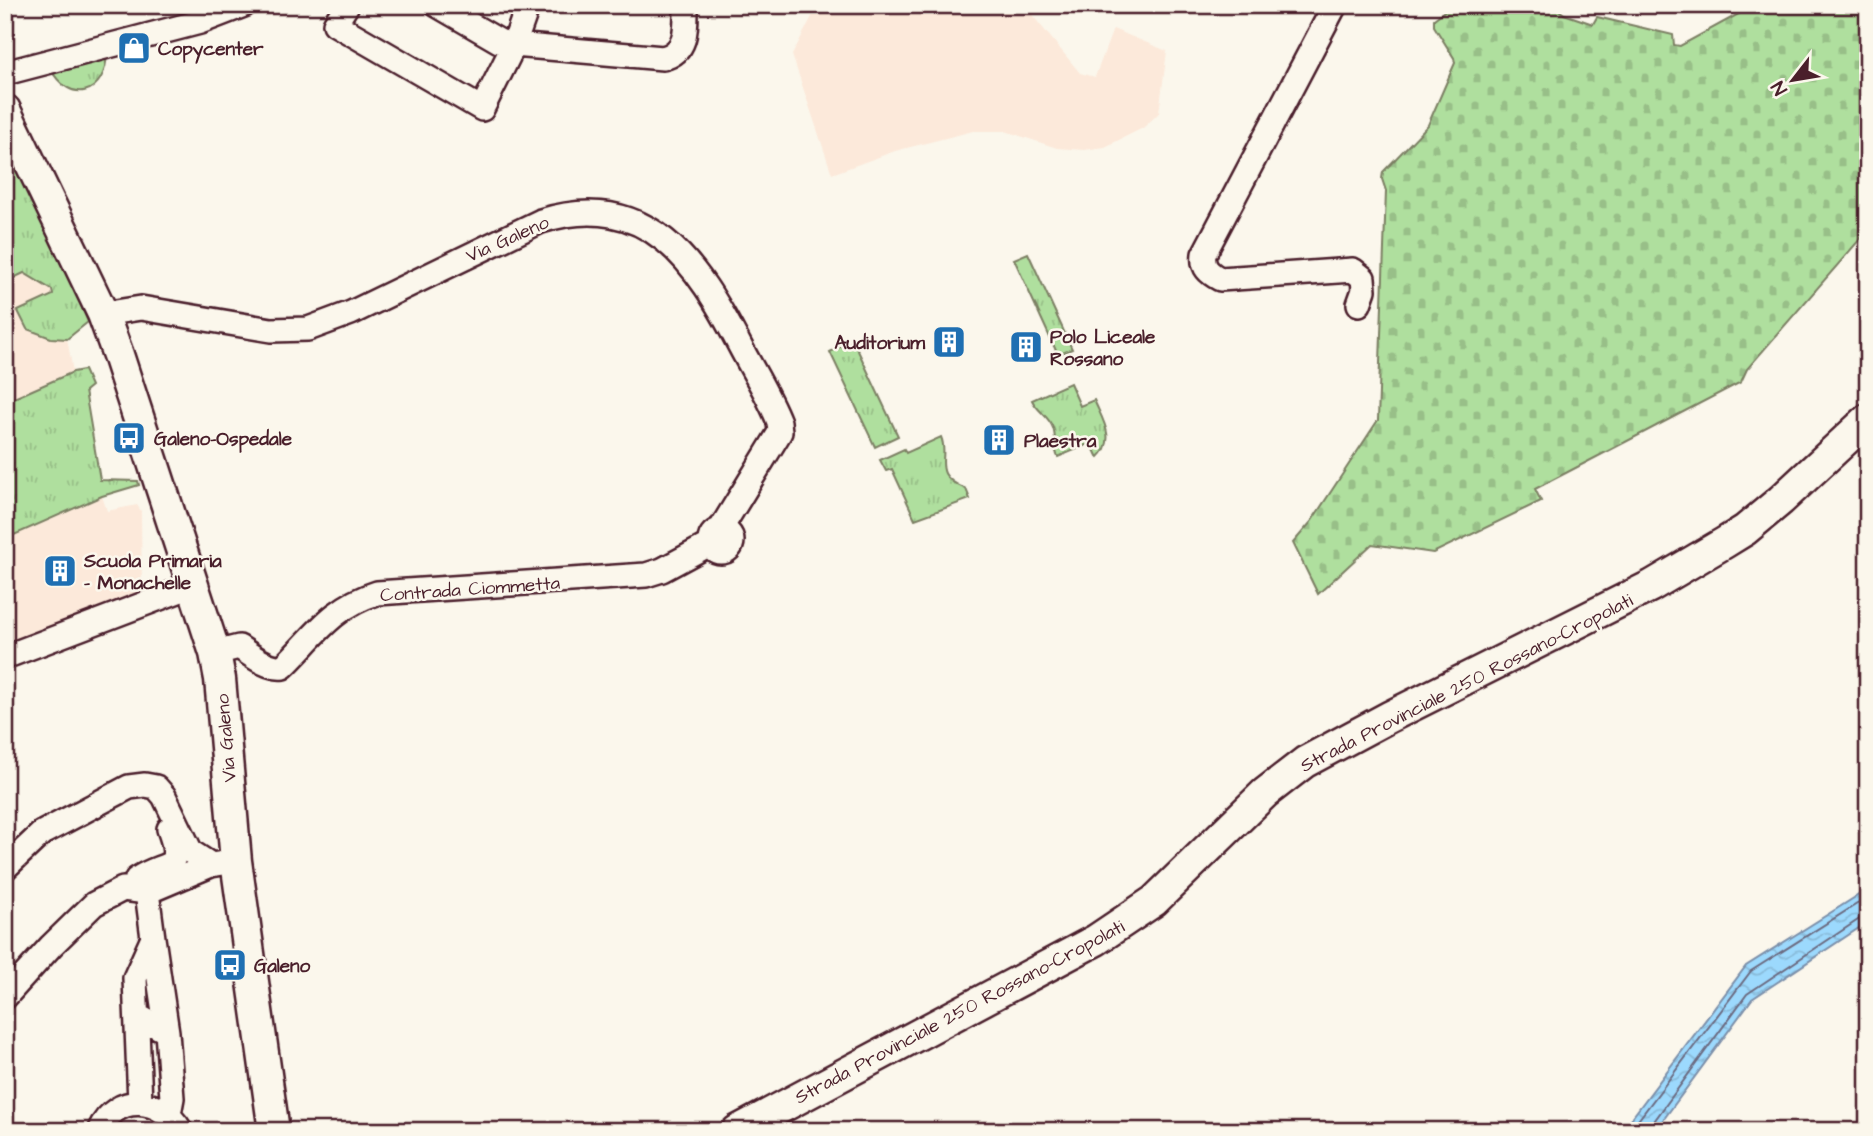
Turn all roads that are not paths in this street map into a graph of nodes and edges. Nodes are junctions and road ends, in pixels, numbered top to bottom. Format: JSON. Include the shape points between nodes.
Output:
{"nodes":[{"id":1,"x":347,"y":5,"type":"edge"},
{"id":2,"x":437,"y":5,"type":"edge"},
{"id":3,"x":528,"y":5,"type":"edge"},
{"id":4,"x":686,"y":5,"type":"edge"},
{"id":5,"x":1335,"y":5,"type":"edge"},
{"id":6,"x":242,"y":6,"type":"edge"},
{"id":7,"x":513,"y":45,"type":"junction"},
{"id":8,"x":5,"y":73,"type":"edge"},
{"id":9,"x":5,"y":110,"type":"edge"},
{"id":10,"x":1359,"y":304,"type":"dead end"},
{"id":11,"x":103,"y":314,"type":"junction"},
{"id":12,"x":1868,"y":419,"type":"edge"},
{"id":13,"x":715,"y":537,"type":"joint"},
{"id":14,"x":194,"y":585,"type":"junction"},
{"id":15,"x":215,"y":653,"type":"junction"},
{"id":16,"x":5,"y":657,"type":"edge"},
{"id":17,"x":145,"y":785,"type":"junction"},
{"id":18,"x":223,"y":863,"type":"junction"},
{"id":19,"x":5,"y":868,"type":"edge"},
{"id":20,"x":147,"y":892,"type":"junction"},
{"id":21,"x":153,"y":938,"type":"junction"},
{"id":22,"x":5,"y":997,"type":"edge"},
{"id":23,"x":138,"y":1016,"type":"junction"},
{"id":24,"x":167,"y":1032,"type":"junction"},
{"id":25,"x":262,"y":1052,"type":"junction"},
{"id":26,"x":140,"y":1103,"type":"junction"},
{"id":27,"x":175,"y":1122,"type":"edge"},
{"id":28,"x":99,"y":1131,"type":"edge"},
{"id":29,"x":266,"y":1131,"type":"edge"},
{"id":30,"x":274,"y":1131,"type":"edge"},
{"id":31,"x":282,"y":1131,"type":"edge"},
{"id":32,"x":737,"y":1131,"type":"edge"}],
"edges":[{"from":1,"to":7,"type":"street","via":[[335,24],[482,109]]},
{"from":2,"to":7,"type":"street"},
{"from":3,"to":7,"type":"street"},
{"from":4,"to":7,"type":"street","via":[[686,34],[673,56]]},
{"from":5,"to":10,"type":"street","via":[[1203,261],[1206,270],[1220,279],[1353,270],[1363,278]]},
{"from":6,"to":8,"type":"street","via":[[200,22]]},
{"from":9,"to":11,"type":"main road","name":"Via Galeno"},
{"from":11,"to":13,"type":"street","name":"Via Galeno","via":[[141,308],[271,330],[308,329],[351,313],[541,220],[574,214],[624,218],[665,239],[699,274],[779,422],[780,432]]},
{"from":11,"to":14,"type":"main road","name":"Via Galeno"},
{"from":12,"to":32,"type":"main road","name":"Strada Provinciale 250 Rossano-Cropolati","via":[[1761,517],[1703,556],[1305,762],[1265,793],[1169,887],[1128,920]]},
{"from":13,"to":15,"type":"street","name":"Contrada Ciommetta","via":[[646,575],[367,596],[326,621],[283,667],[269,665],[239,647]]},
{"from":14,"to":15,"type":"main road","name":"Via Galeno"},
{"from":14,"to":16,"type":"street"},
{"from":15,"to":18,"type":"main road","name":"Via Galeno","via":[[220,679]]},
{"from":17,"to":18,"type":"street","via":[[156,787],[164,796],[191,852]]},
{"from":17,"to":19,"type":"street","via":[[129,787],[42,833]]},
{"from":17,"to":20,"type":"street","via":[[161,808],[176,849],[170,863],[137,879]]},
{"from":18,"to":20,"type":"street"},
{"from":18,"to":25,"type":"main road","name":"Via Galeno"},
{"from":20,"to":21,"type":"street"},
{"from":20,"to":22,"type":"street","via":[[122,889],[94,904]]},
{"from":21,"to":23,"type":"street","via":[[135,978]]},
{"from":21,"to":24,"type":"street"},
{"from":23,"to":24,"type":"street"},
{"from":23,"to":26,"type":"street"},
{"from":24,"to":27,"type":"street"},
{"from":25,"to":29,"type":"main road","via":[[256,1064]]},
{"from":25,"to":30,"type":"main road"},
{"from":25,"to":31,"type":"main road","via":[[272,1061]]},
{"from":26,"to":27,"type":"street","via":[[150,1104]]},
{"from":26,"to":28,"type":"street","via":[[113,1112]]}]}
